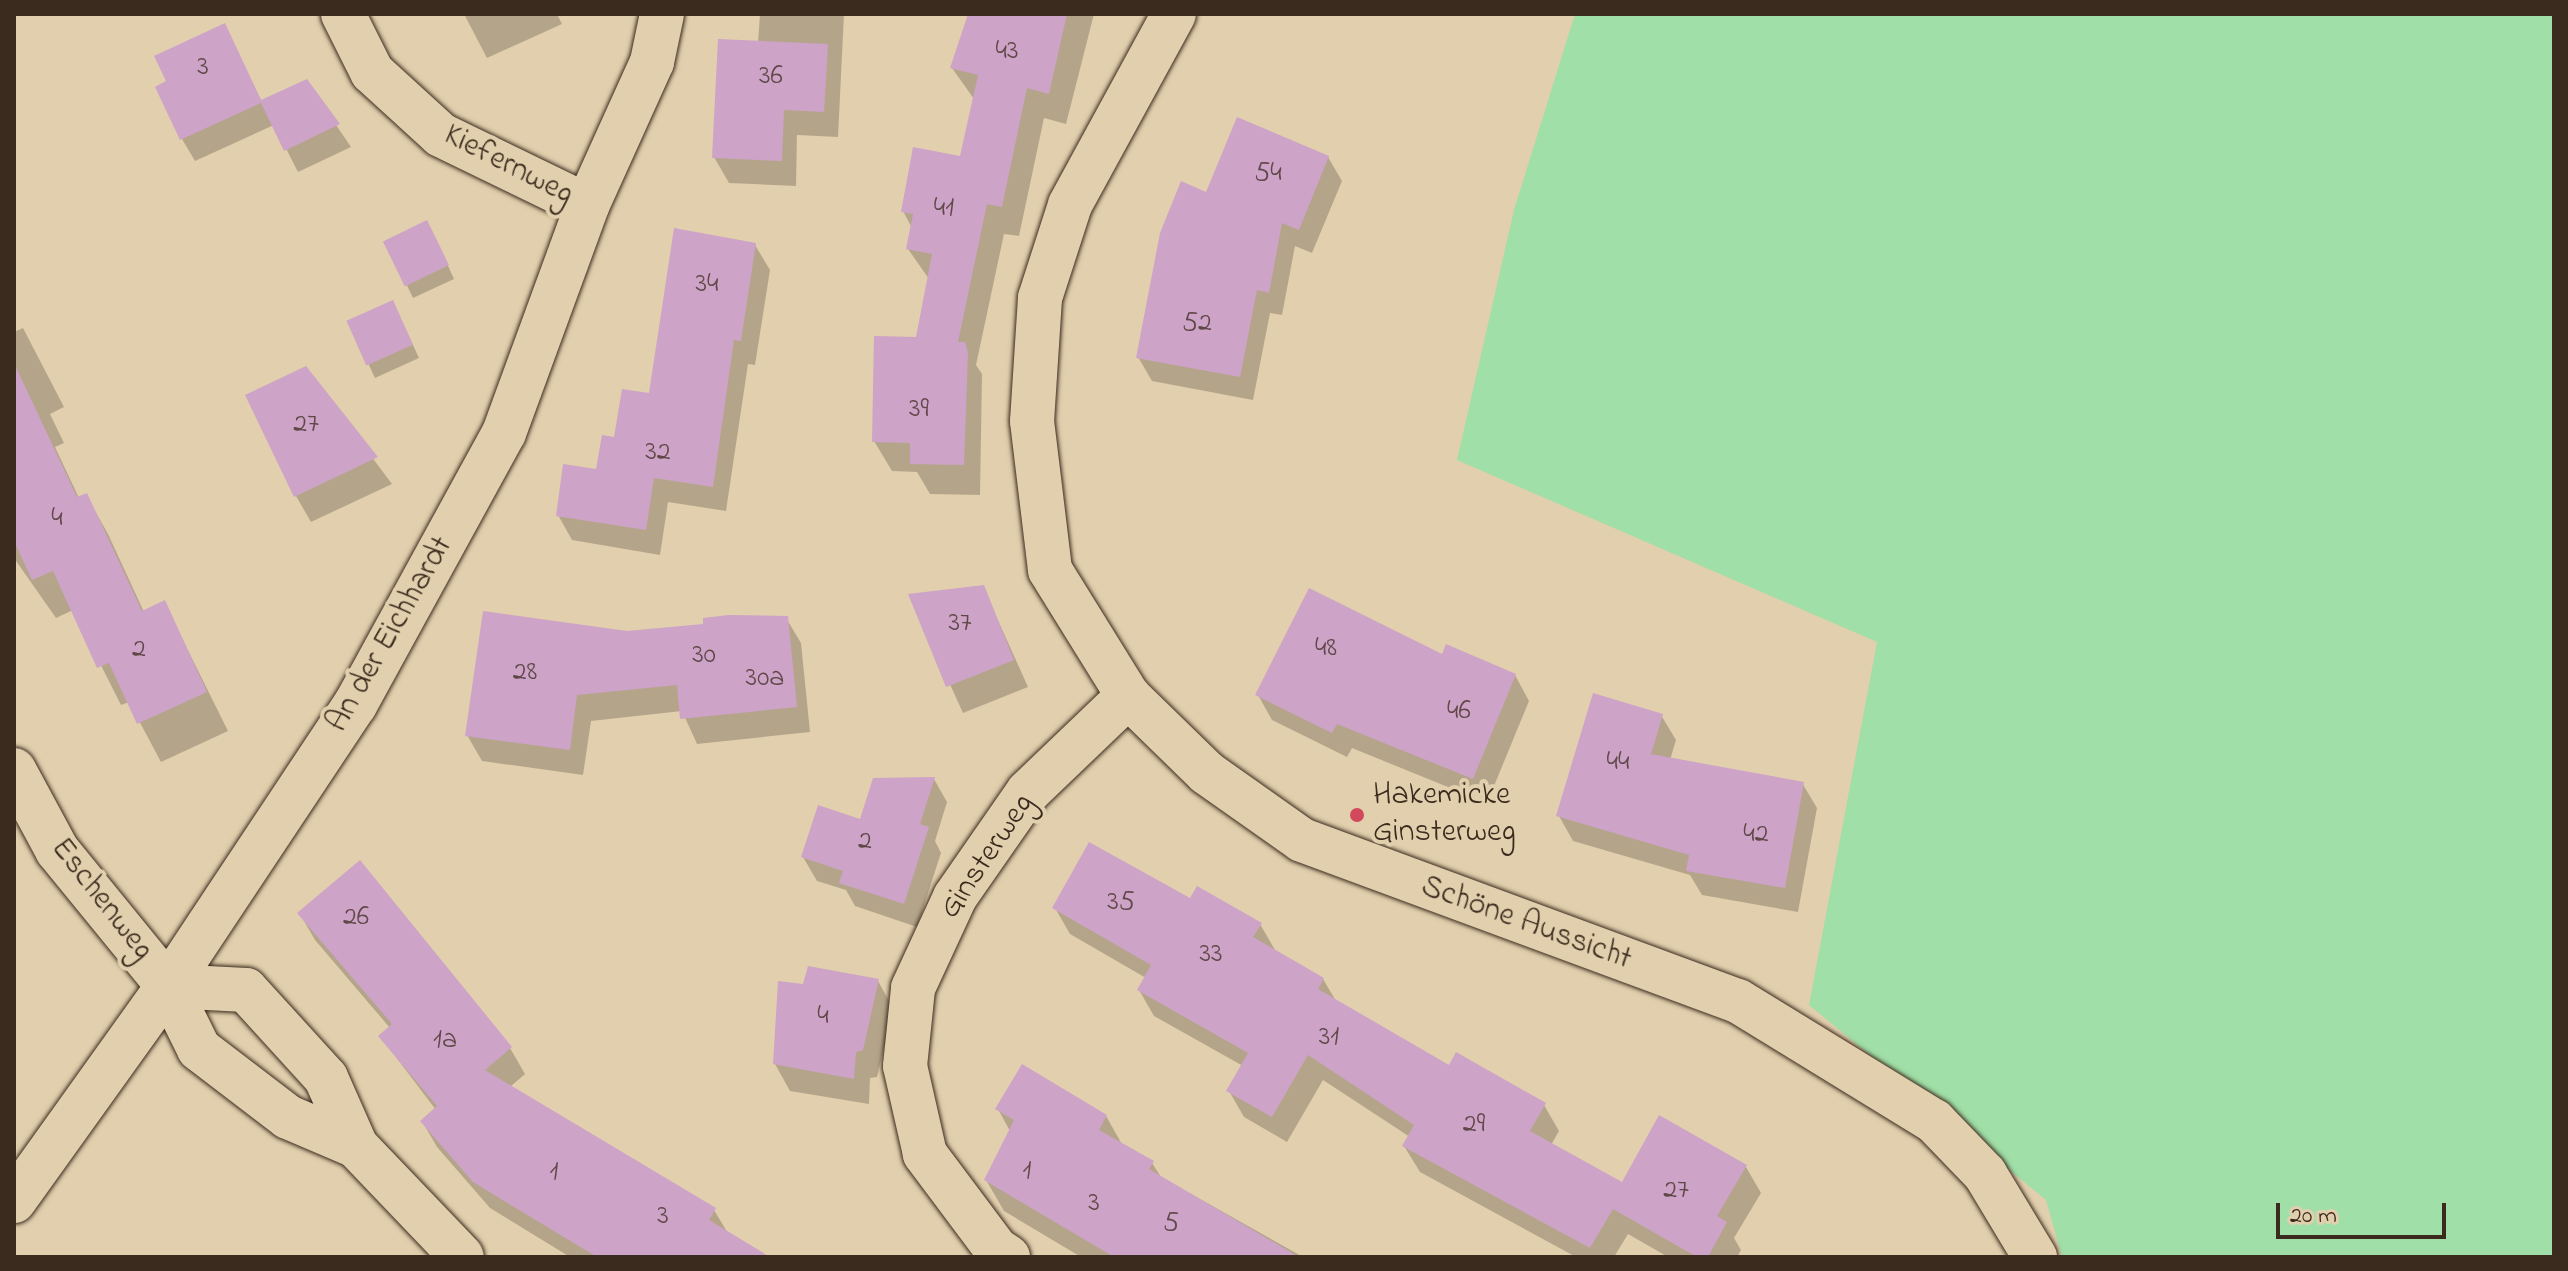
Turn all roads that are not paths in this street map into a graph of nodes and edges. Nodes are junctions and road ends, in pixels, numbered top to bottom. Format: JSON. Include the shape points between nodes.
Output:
{"nodes":[{"id":1,"x":343,"y":14,"type":"edge"},
{"id":2,"x":662,"y":14,"type":"edge"},
{"id":3,"x":1174,"y":14,"type":"edge"},
{"id":4,"x":587,"y":206,"type":"junction"},
{"id":5,"x":1128,"y":696,"type":"junction"},
{"id":6,"x":14,"y":770,"type":"edge"},
{"id":7,"x":168,"y":986,"type":"junction"},
{"id":8,"x":356,"y":1146,"type":"junction"},
{"id":9,"x":14,"y":1201,"type":"edge"},
{"id":10,"x":462,"y":1257,"type":"edge"},
{"id":11,"x":1008,"y":1257,"type":"edge"},
{"id":12,"x":2035,"y":1257,"type":"edge"}],
"edges":[{"from":1,"to":4,"type":"street","name":"Kiefernweg","via":[[372,72],[441,135]]},
{"from":2,"to":4,"type":"street","name":"An der Eichhardt","via":[[652,62]]},
{"from":3,"to":5,"type":"street","name":"Schöne Aussicht","via":[[1070,205],[1040,298],[1032,421],[1050,570]]},
{"from":4,"to":7,"type":"street","name":"An der Eichhardt","via":[[504,433],[355,705]]},
{"from":5,"to":11,"type":"street","name":"Ginsterweg","via":[[1028,792],[955,897],[913,988],[905,1066],[925,1154],[996,1249]]},
{"from":5,"to":12,"type":"street","name":"Schöne Aussicht","via":[[1207,773],[1302,840],[1738,1001],[1934,1121],[1985,1174]]},
{"from":6,"to":7,"type":"street","name":"Eschenweg","via":[[57,850]]},
{"from":7,"to":8,"type":"street","via":[[199,1049],[288,1117]]},
{"from":7,"to":8,"type":"street","via":[[246,990],[326,1078]]},
{"from":7,"to":9,"type":"street","name":"An der Eichhardt"},
{"from":8,"to":10,"type":"street"}]}
